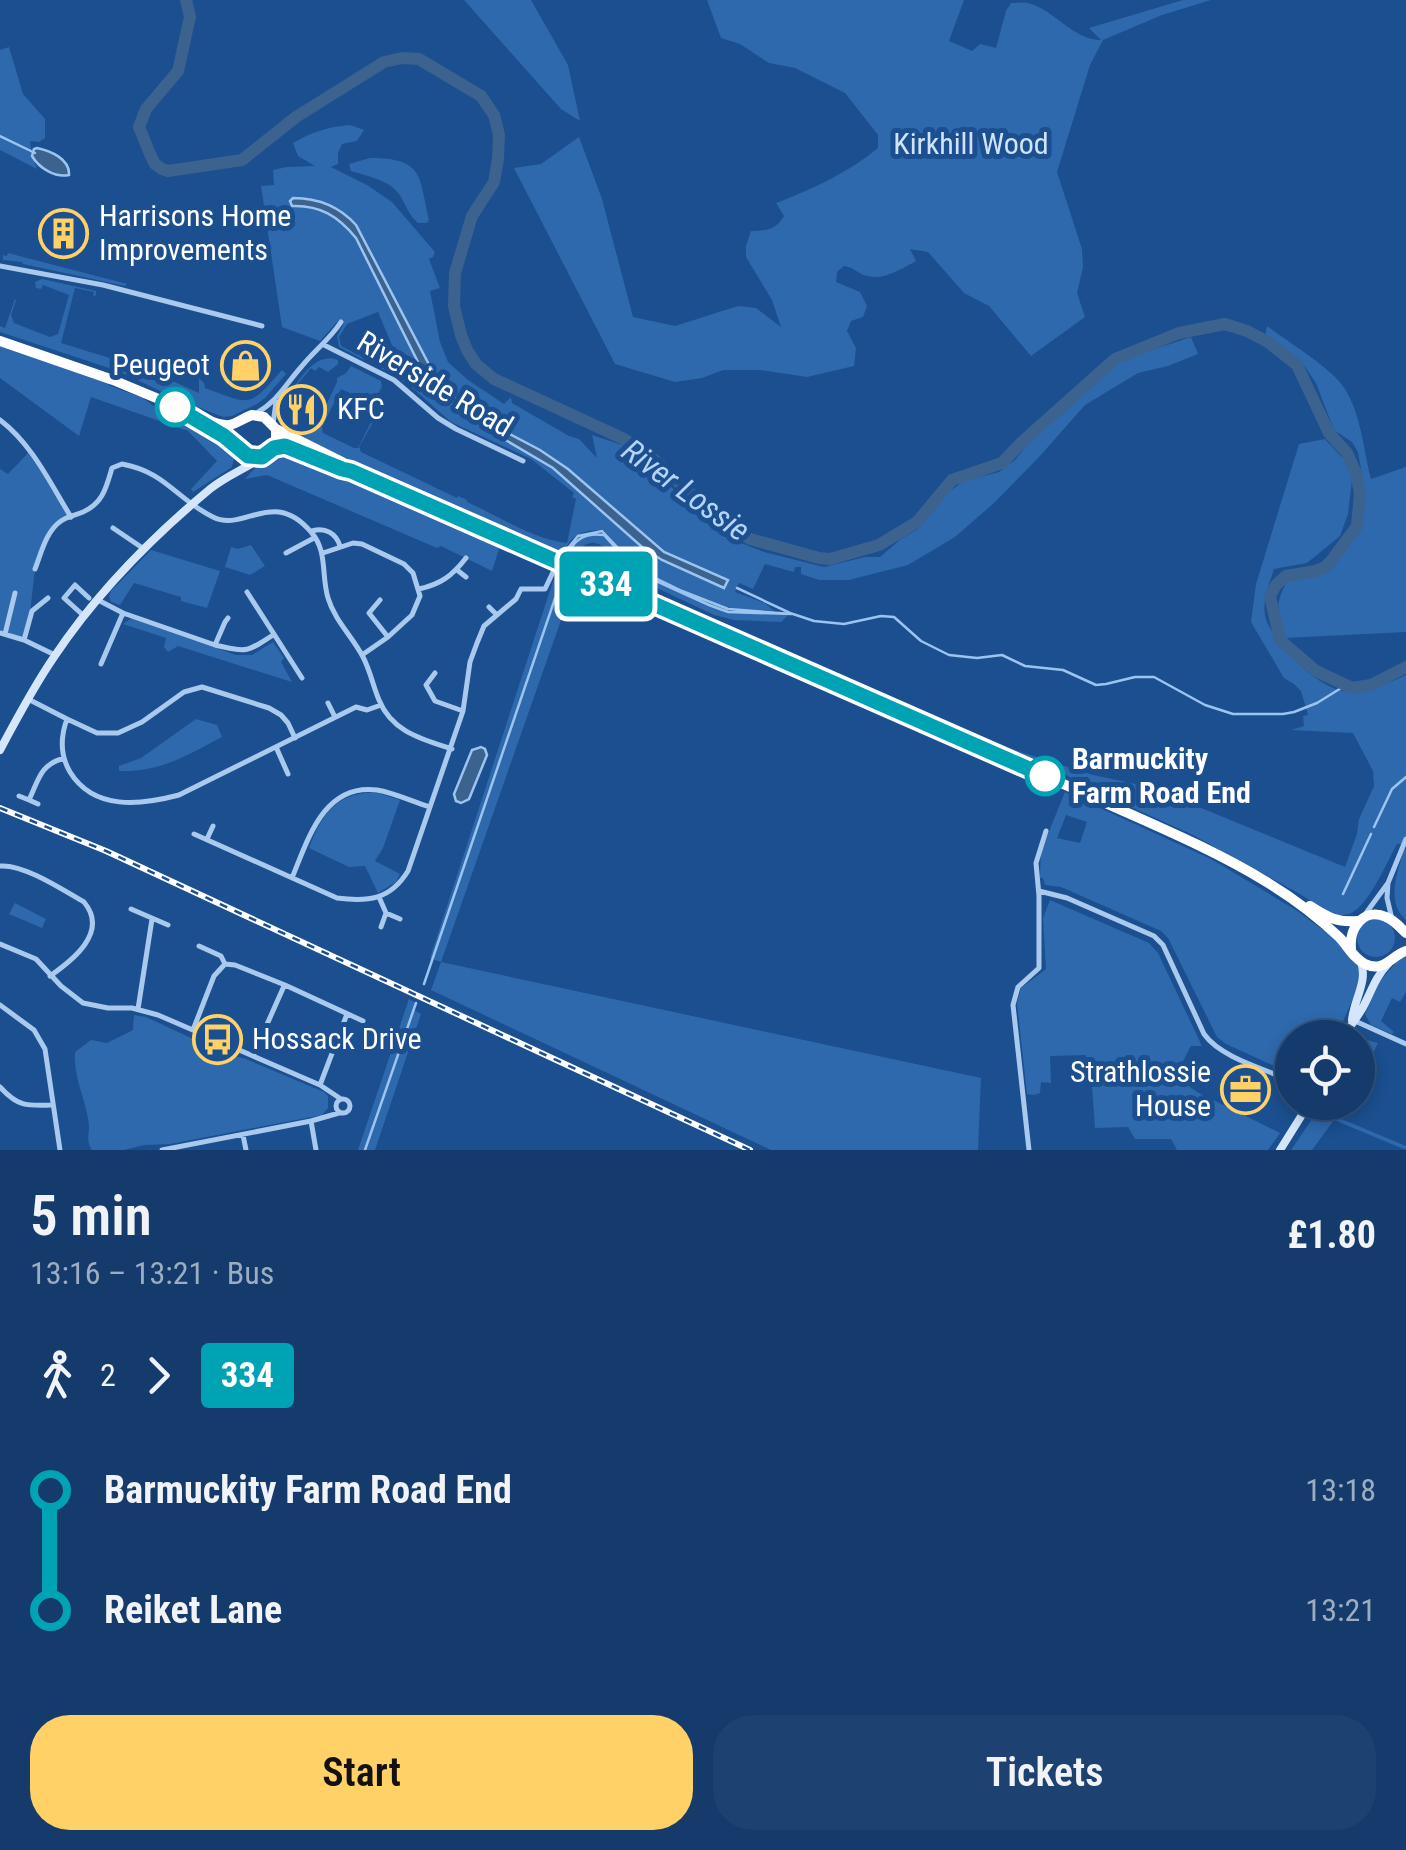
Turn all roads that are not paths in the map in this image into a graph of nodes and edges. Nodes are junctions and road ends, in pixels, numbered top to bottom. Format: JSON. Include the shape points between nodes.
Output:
{"nodes":[{"id":1,"x":0,"y":266,"type":"edge"},
{"id":2,"x":341,"y":322,"type":"dead end"},
{"id":3,"x":262,"y":326,"type":"dead end"},
{"id":4,"x":0,"y":341,"type":"edge"},
{"id":5,"x":324,"y":345,"type":"junction"},
{"id":6,"x":277,"y":399,"type":"junction"},
{"id":7,"x":182,"y":410,"type":"junction"},
{"id":8,"x":252,"y":415,"type":"junction"},
{"id":9,"x":0,"y":420,"type":"edge"},
{"id":10,"x":238,"y":425,"type":"junction"},
{"id":11,"x":275,"y":426,"type":"junction"},
{"id":12,"x":274,"y":448,"type":"junction"},
{"id":13,"x":239,"y":449,"type":"junction"},
{"id":14,"x":262,"y":457,"type":"junction"},
{"id":15,"x":523,"y":462,"type":"dead end"},
{"id":16,"x":351,"y":471,"type":"junction"},
{"id":17,"x":236,"y":473,"type":"junction"},
{"id":18,"x":193,"y":505,"type":"junction"},
{"id":19,"x":71,"y":517,"type":"junction"},
{"id":20,"x":114,"y":528,"type":"dead end"},
{"id":21,"x":313,"y":535,"type":"junction"},
{"id":22,"x":340,"y":546,"type":"junction"},
{"id":23,"x":144,"y":549,"type":"junction"},
{"id":24,"x":286,"y":553,"type":"dead end"},
{"id":25,"x":323,"y":553,"type":"junction"},
{"id":26,"x":466,"y":558,"type":"dead end"},
{"id":27,"x":562,"y":567,"type":"junction"},
{"id":28,"x":35,"y":569,"type":"dead end"},
{"id":29,"x":456,"y":570,"type":"junction"},
{"id":30,"x":466,"y":577,"type":"dead end"},
{"id":31,"x":419,"y":589,"type":"junction"},
{"id":32,"x":247,"y":592,"type":"dead end"},
{"id":33,"x":15,"y":593,"type":"dead end"},
{"id":34,"x":48,"y":598,"type":"dead end"},
{"id":35,"x":94,"y":599,"type":"junction"},
{"id":36,"x":380,"y":600,"type":"dead end"},
{"id":37,"x":489,"y":607,"type":"dead end"},
{"id":38,"x":123,"y":614,"type":"junction"},
{"id":39,"x":497,"y":615,"type":"junction"},
{"id":40,"x":84,"y":616,"type":"junction"},
{"id":41,"x":228,"y":618,"type":"dead end"},
{"id":42,"x":2,"y":633,"type":"edge"},
{"id":43,"x":273,"y":635,"type":"junction"},
{"id":44,"x":388,"y":637,"type":"junction"},
{"id":45,"x":24,"y":640,"type":"junction"},
{"id":46,"x":215,"y":645,"type":"junction"},
{"id":47,"x":55,"y":655,"type":"junction"},
{"id":48,"x":362,"y":655,"type":"junction"},
{"id":49,"x":101,"y":664,"type":"dead end"},
{"id":50,"x":434,"y":673,"type":"dead end"},
{"id":51,"x":302,"y":678,"type":"dead end"},
{"id":52,"x":28,"y":699,"type":"junction"},
{"id":53,"x":328,"y":703,"type":"dead end"},
{"id":54,"x":381,"y":705,"type":"junction"},
{"id":55,"x":463,"y":711,"type":"junction"},
{"id":56,"x":334,"y":717,"type":"junction"},
{"id":57,"x":66,"y":719,"type":"junction"},
{"id":58,"x":294,"y":738,"type":"junction"},
{"id":59,"x":276,"y":747,"type":"junction"},
{"id":60,"x":452,"y":749,"type":"junction"},
{"id":61,"x":0,"y":750,"type":"edge"},
{"id":62,"x":64,"y":758,"type":"junction"},
{"id":63,"x":288,"y":774,"type":"dead end"},
{"id":64,"x":19,"y":796,"type":"dead end"},
{"id":65,"x":29,"y":800,"type":"junction"},
{"id":66,"x":38,"y":804,"type":"dead end"},
{"id":67,"x":430,"y":808,"type":"junction"},
{"id":68,"x":214,"y":826,"type":"dead end"},
{"id":69,"x":1046,"y":830,"type":"dead end"},
{"id":70,"x":194,"y":834,"type":"dead end"},
{"id":71,"x":207,"y":840,"type":"junction"},
{"id":72,"x":1406,"y":840,"type":"edge"},
{"id":73,"x":0,"y":866,"type":"edge"},
{"id":74,"x":292,"y":878,"type":"junction"},
{"id":75,"x":1388,"y":883,"type":"junction"},
{"id":76,"x":1039,"y":892,"type":"junction"},
{"id":77,"x":1286,"y":896,"type":"junction"},
{"id":78,"x":379,"y":898,"type":"junction"},
{"id":79,"x":131,"y":910,"type":"dead end"},
{"id":80,"x":386,"y":913,"type":"junction"},
{"id":81,"x":152,"y":919,"type":"junction"},
{"id":82,"x":400,"y":919,"type":"dead end"},
{"id":83,"x":1360,"y":920,"type":"junction"},
{"id":84,"x":1394,"y":922,"type":"junction"},
{"id":85,"x":168,"y":925,"type":"dead end"},
{"id":86,"x":381,"y":926,"type":"dead end"},
{"id":87,"x":1406,"y":932,"type":"edge"},
{"id":88,"x":0,"y":944,"type":"edge"},
{"id":89,"x":199,"y":946,"type":"dead end"},
{"id":90,"x":1403,"y":952,"type":"edge"},
{"id":91,"x":1357,"y":957,"type":"junction"},
{"id":92,"x":225,"y":964,"type":"junction"},
{"id":93,"x":1388,"y":964,"type":"junction"},
{"id":94,"x":50,"y":976,"type":"junction"},
{"id":95,"x":285,"y":985,"type":"junction"},
{"id":96,"x":0,"y":1005,"type":"edge"},
{"id":97,"x":138,"y":1009,"type":"junction"},
{"id":98,"x":347,"y":1014,"type":"junction"},
{"id":99,"x":1352,"y":1020,"type":"joint"},
{"id":100,"x":363,"y":1022,"type":"dead end"},
{"id":101,"x":193,"y":1030,"type":"junction"},
{"id":102,"x":1375,"y":1030,"type":"edge"},
{"id":103,"x":1406,"y":1044,"type":"edge"},
{"id":104,"x":252,"y":1056,"type":"junction"},
{"id":105,"x":1275,"y":1074,"type":"edge"},
{"id":106,"x":320,"y":1085,"type":"junction"},
{"id":107,"x":0,"y":1087,"type":"edge"},
{"id":108,"x":341,"y":1099,"type":"junction"},
{"id":109,"x":53,"y":1105,"type":"junction"},
{"id":110,"x":340,"y":1113,"type":"junction"},
{"id":111,"x":1299,"y":1120,"type":"edge"},
{"id":112,"x":310,"y":1122,"type":"junction"},
{"id":113,"x":243,"y":1135,"type":"junction"},
{"id":114,"x":175,"y":1149,"type":"edge"},
{"id":115,"x":60,"y":1150,"type":"edge"},
{"id":116,"x":162,"y":1150,"type":"edge"},
{"id":117,"x":246,"y":1150,"type":"edge"},
{"id":118,"x":316,"y":1150,"type":"edge"},
{"id":119,"x":1029,"y":1150,"type":"edge"},
{"id":120,"x":1280,"y":1150,"type":"edge"}],
"edges":[{"from":1,"to":3,"type":"street"},
{"from":2,"to":5,"type":"street"},
{"from":4,"to":7,"type":"highway"},
{"from":5,"to":6,"type":"street"},
{"from":5,"to":15,"type":"street","name":"Riverside Road","via":[[394,380],[456,430]]},
{"from":6,"to":8,"type":"street"},
{"from":6,"to":11,"type":"street"},
{"from":7,"to":10,"type":"highway"},
{"from":7,"to":13,"type":"highway"},
{"from":8,"to":10,"type":"highway"},
{"from":8,"to":11,"type":"highway"},
{"from":9,"to":19,"type":"street","via":[[30,451]]},
{"from":10,"to":13,"type":"highway"},
{"from":11,"to":12,"type":"highway"},
{"from":11,"to":16,"type":"highway"},
{"from":12,"to":14,"type":"highway"},
{"from":12,"to":16,"type":"highway","via":[[285,446]]},
{"from":13,"to":14,"type":"highway"},
{"from":13,"to":17,"type":"street"},
{"from":14,"to":17,"type":"street"},
{"from":16,"to":27,"type":"highway"},
{"from":17,"to":18,"type":"street"},
{"from":18,"to":19,"type":"street","via":[[158,476],[122,464],[112,468],[100,502]]},
{"from":18,"to":21,"type":"street","via":[[230,523],[259,512],[284,514]]},
{"from":18,"to":23,"type":"street"},
{"from":19,"to":28,"type":"street","via":[[49,535]]},
{"from":20,"to":23,"type":"street"},
{"from":21,"to":22,"type":"street","via":[[329,532]]},
{"from":21,"to":24,"type":"street"},
{"from":21,"to":25,"type":"street"},
{"from":22,"to":25,"type":"street"},
{"from":22,"to":31,"type":"street","via":[[362,544],[404,564]]},
{"from":23,"to":35,"type":"street"},
{"from":25,"to":48,"type":"street","via":[[327,596]]},
{"from":26,"to":29,"type":"street"},
{"from":27,"to":39,"type":"street","via":[[545,589],[521,589]]},
{"from":27,"to":77,"type":"highway","via":[[1177,836]]},
{"from":29,"to":30,"type":"street"},
{"from":29,"to":31,"type":"street"},
{"from":31,"to":44,"type":"street","via":[[412,615]]},
{"from":32,"to":43,"type":"street"},
{"from":33,"to":42,"type":"street"},
{"from":34,"to":45,"type":"street","via":[[32,611]]},
{"from":35,"to":38,"type":"street"},
{"from":35,"to":40,"type":"street"},
{"from":35,"to":40,"type":"street","via":[[75,585],[64,598]]},
{"from":36,"to":44,"type":"street","via":[[369,613]]},
{"from":37,"to":39,"type":"street"},
{"from":38,"to":46,"type":"street"},
{"from":38,"to":49,"type":"street"},
{"from":39,"to":55,"type":"street","via":[[484,626],[470,662]]},
{"from":40,"to":47,"type":"street"},
{"from":41,"to":46,"type":"street"},
{"from":42,"to":45,"type":"street"},
{"from":43,"to":46,"type":"street","via":[[251,650]]},
{"from":43,"to":51,"type":"street"},
{"from":44,"to":48,"type":"street"},
{"from":45,"to":47,"type":"street"},
{"from":47,"to":52,"type":"street"},
{"from":48,"to":54,"type":"street"},
{"from":50,"to":55,"type":"street","via":[[426,685],[436,701]]},
{"from":52,"to":57,"type":"street"},
{"from":52,"to":61,"type":"street"},
{"from":53,"to":56,"type":"street"},
{"from":54,"to":56,"type":"street"},
{"from":54,"to":60,"type":"street","via":[[408,734]]},
{"from":55,"to":60,"type":"street"},
{"from":56,"to":58,"type":"street"},
{"from":57,"to":58,"type":"street","via":[[118,733],[202,687],[269,708]]},
{"from":57,"to":62,"type":"street"},
{"from":58,"to":59,"type":"street"},
{"from":59,"to":62,"type":"street","via":[[151,802],[92,794]]},
{"from":59,"to":63,"type":"street"},
{"from":60,"to":67,"type":"street"},
{"from":62,"to":65,"type":"street","via":[[44,768]]},
{"from":64,"to":65,"type":"street"},
{"from":65,"to":66,"type":"street"},
{"from":67,"to":74,"type":"street","via":[[378,790],[343,796],[322,813]]},
{"from":67,"to":78,"type":"street","via":[[408,871]]},
{"from":68,"to":71,"type":"street"},
{"from":69,"to":76,"type":"street","via":[[1036,863]]},
{"from":70,"to":71,"type":"street"},
{"from":71,"to":74,"type":"street"},
{"from":72,"to":75,"type":"street"},
{"from":73,"to":94,"type":"street","via":[[32,874],[89,908],[84,947]]},
{"from":74,"to":78,"type":"street","via":[[337,898]]},
{"from":75,"to":83,"type":"street"},
{"from":75,"to":84,"type":"street"},
{"from":76,"to":105,"type":"street","via":[[1154,936],[1212,1044]]},
{"from":76,"to":119,"type":"street","via":[[1039,968],[1018,986],[1013,1005]]},
{"from":77,"to":83,"type":"highway","via":[[1332,920]]},
{"from":77,"to":91,"type":"highway"},
{"from":78,"to":80,"type":"street"},
{"from":79,"to":81,"type":"street"},
{"from":80,"to":82,"type":"street"},
{"from":80,"to":86,"type":"street"},
{"from":81,"to":85,"type":"street"},
{"from":81,"to":97,"type":"street"},
{"from":83,"to":84,"type":"highway","via":[[1377,915]]},
{"from":83,"to":91,"type":"highway","via":[[1351,934]]},
{"from":84,"to":87,"type":"highway"},
{"from":84,"to":90,"type":"highway"},
{"from":88,"to":94,"type":"street","via":[[36,959]]},
{"from":89,"to":92,"type":"street"},
{"from":90,"to":93,"type":"highway"},
{"from":91,"to":93,"type":"highway"},
{"from":91,"to":99,"type":"street","via":[[1364,980]]},
{"from":92,"to":95,"type":"street"},
{"from":92,"to":101,"type":"street"},
{"from":93,"to":99,"type":"street"},
{"from":94,"to":97,"type":"street","via":[[82,1002]]},
{"from":95,"to":98,"type":"street"},
{"from":95,"to":104,"type":"street"},
{"from":96,"to":109,"type":"street","via":[[40,1039]]},
{"from":97,"to":101,"type":"street"},
{"from":98,"to":100,"type":"street"},
{"from":98,"to":106,"type":"street"},
{"from":101,"to":104,"type":"street"},
{"from":102,"to":103,"type":"street"},
{"from":104,"to":106,"type":"street"},
{"from":106,"to":108,"type":"street"},
{"from":107,"to":109,"type":"street","via":[[20,1104]]},
{"from":108,"to":110,"type":"street","via":[[335,1105]]},
{"from":108,"to":110,"type":"street","via":[[350,1106]]},
{"from":109,"to":115,"type":"street"},
{"from":110,"to":112,"type":"street"},
{"from":111,"to":120,"type":"street"},
{"from":112,"to":113,"type":"street"},
{"from":112,"to":118,"type":"street"},
{"from":113,"to":114,"type":"street"},
{"from":113,"to":117,"type":"street"},
{"from":114,"to":116,"type":"street"}]}
